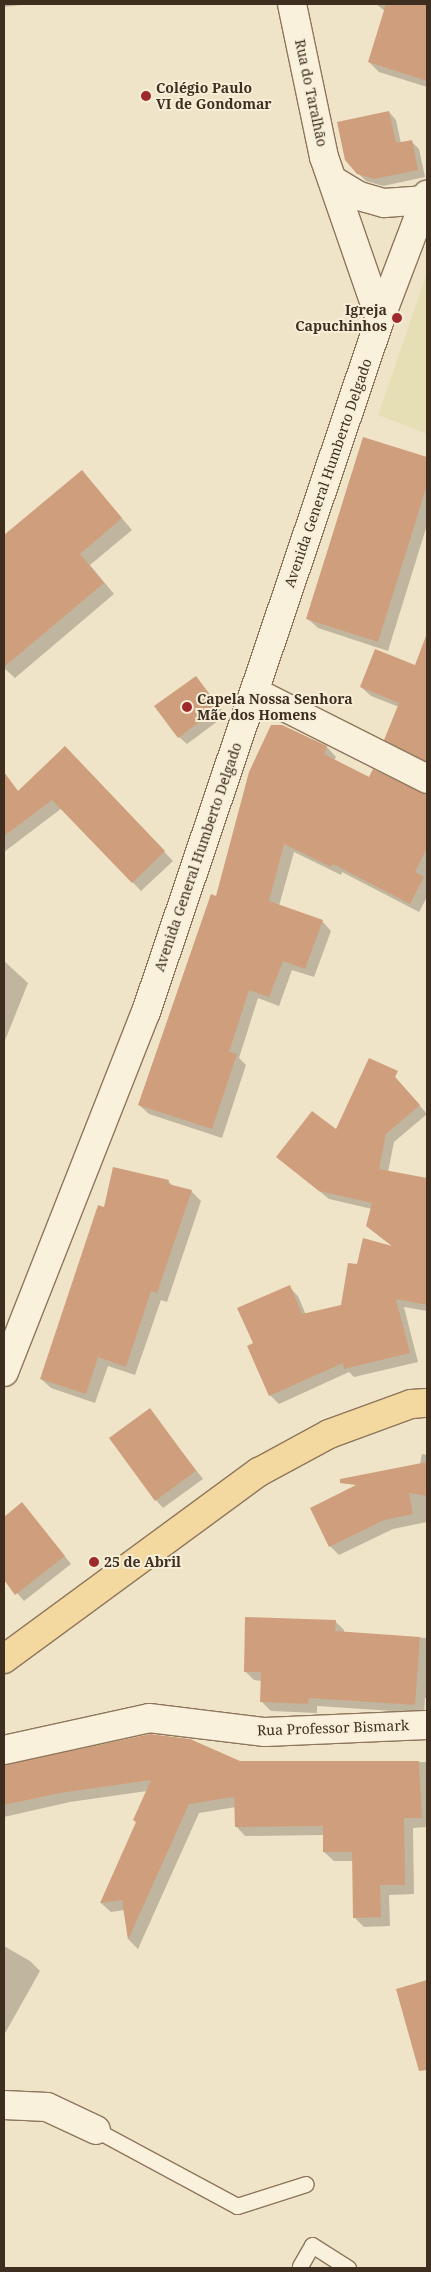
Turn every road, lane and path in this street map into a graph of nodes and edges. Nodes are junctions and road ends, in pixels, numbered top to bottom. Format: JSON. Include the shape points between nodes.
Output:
{"nodes":[{"id":1,"x":292,"y":4,"type":"edge"},
{"id":2,"x":334,"y":181,"type":"junction"},
{"id":3,"x":427,"y":198,"type":"edge"},
{"id":4,"x":380,"y":319,"type":"junction"},
{"id":5,"x":255,"y":692,"type":"junction"},
{"id":6,"x":427,"y":779,"type":"edge"},
{"id":7,"x":4,"y":1372,"type":"edge"},
{"id":8,"x":427,"y":1403,"type":"edge"},
{"id":9,"x":6,"y":1655,"type":"edge"},
{"id":10,"x":427,"y":1725,"type":"edge"},
{"id":11,"x":4,"y":1750,"type":"edge"},
{"id":12,"x":4,"y":2105,"type":"edge"},
{"id":13,"x":96,"y":2130,"type":"joint"},
{"id":14,"x":306,"y":2184,"type":"dead end"},
{"id":15,"x":300,"y":2266,"type":"dead end"},
{"id":16,"x":348,"y":2268,"type":"edge"}],
"edges":[{"from":1,"to":2,"type":"street","name":"Rua do Taralhão","via":[[324,157]]},
{"from":2,"to":3,"type":"street","via":[[359,196],[384,203]]},
{"from":2,"to":4,"type":"street","name":"Rua do Taralhão"},
{"from":3,"to":4,"type":"street","name":"Avenida General Humberto Delgado"},
{"from":4,"to":5,"type":"street","name":"Avenida General Humberto Delgado"},
{"from":5,"to":6,"type":"street"},
{"from":5,"to":7,"type":"street","name":"Avenida General Humberto Delgado","via":[[146,1012]]},
{"from":8,"to":9,"type":"main road","via":[[411,1404],[329,1434],[259,1472]]},
{"from":10,"to":11,"type":"street","name":"Rua Professor Bismark","via":[[264,1732],[149,1718]]},
{"from":12,"to":13,"type":"street","via":[[46,2107]]},
{"from":13,"to":14,"type":"lane","via":[[237,2206]]},
{"from":15,"to":16,"type":"lane","via":[[312,2245]]}]}
